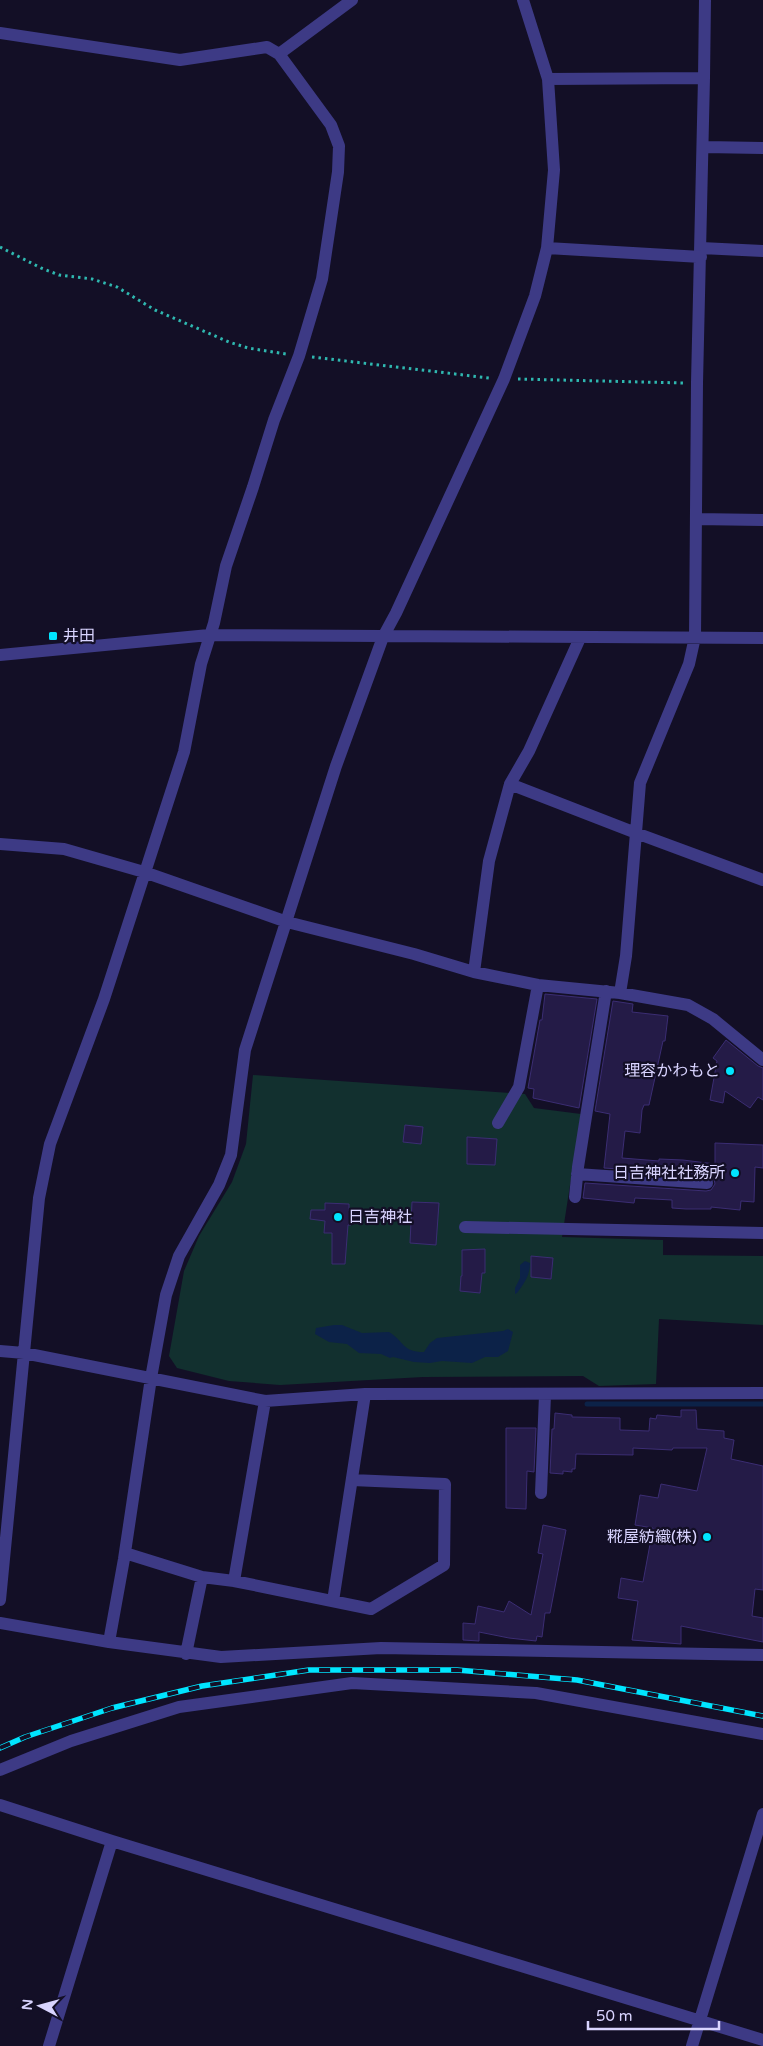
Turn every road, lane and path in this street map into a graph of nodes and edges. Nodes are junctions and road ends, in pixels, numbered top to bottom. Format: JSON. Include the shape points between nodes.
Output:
{"nodes":[{"id":1,"x":352,"y":0,"type":"edge"},
{"id":2,"x":523,"y":0,"type":"edge"},
{"id":3,"x":705,"y":0,"type":"edge"},
{"id":4,"x":0,"y":33,"type":"edge"},
{"id":5,"x":279,"y":54,"type":"junction"},
{"id":6,"x":704,"y":78,"type":"junction"},
{"id":7,"x":548,"y":79,"type":"junction"},
{"id":8,"x":704,"y":147,"type":"junction"},
{"id":9,"x":763,"y":148,"type":"edge"},
{"id":10,"x":0,"y":247,"type":"edge"},
{"id":11,"x":547,"y":248,"type":"junction"},
{"id":12,"x":763,"y":251,"type":"edge"},
{"id":13,"x":701,"y":253,"type":"junction"},
{"id":14,"x":299,"y":356,"type":"junction"},
{"id":15,"x":504,"y":379,"type":"junction"},
{"id":16,"x":698,"y":384,"type":"junction"},
{"id":17,"x":696,"y":519,"type":"junction"},
{"id":18,"x":763,"y":520,"type":"edge"},
{"id":19,"x":208,"y":635,"type":"junction"},
{"id":20,"x":383,"y":637,"type":"junction"},
{"id":21,"x":695,"y":637,"type":"junction"},
{"id":22,"x":580,"y":638,"type":"junction"},
{"id":23,"x":763,"y":638,"type":"edge"},
{"id":24,"x":0,"y":655,"type":"edge"},
{"id":25,"x":510,"y":784,"type":"junction"},
{"id":26,"x":636,"y":833,"type":"junction"},
{"id":27,"x":0,"y":844,"type":"edge"},
{"id":28,"x":144,"y":872,"type":"junction"},
{"id":29,"x":763,"y":880,"type":"edge"},
{"id":30,"x":287,"y":922,"type":"junction"},
{"id":31,"x":474,"y":972,"type":"junction"},
{"id":32,"x":538,"y":985,"type":"junction"},
{"id":33,"x":606,"y":991,"type":"junction"},
{"id":34,"x":620,"y":993,"type":"junction"},
{"id":35,"x":763,"y":1060,"type":"edge"},
{"id":36,"x":498,"y":1124,"type":"dead end"},
{"id":37,"x":577,"y":1174,"type":"junction"},
{"id":38,"x":707,"y":1183,"type":"dead end"},
{"id":39,"x":575,"y":1197,"type":"dead end"},
{"id":40,"x":465,"y":1227,"type":"dead end"},
{"id":41,"x":763,"y":1233,"type":"edge"},
{"id":42,"x":0,"y":1351,"type":"edge"},
{"id":43,"x":24,"y":1353,"type":"junction"},
{"id":44,"x":151,"y":1378,"type":"junction"},
{"id":45,"x":366,"y":1394,"type":"junction"},
{"id":46,"x":545,"y":1394,"type":"junction"},
{"id":47,"x":763,"y":1394,"type":"edge"},
{"id":48,"x":265,"y":1400,"type":"junction"},
{"id":49,"x":352,"y":1480,"type":"junction"},
{"id":50,"x":541,"y":1493,"type":"dead end"},
{"id":51,"x":125,"y":1553,"type":"junction"},
{"id":52,"x":202,"y":1577,"type":"junction"},
{"id":53,"x":234,"y":1581,"type":"junction"},
{"id":54,"x":0,"y":1600,"type":"edge"},
{"id":55,"x":333,"y":1601,"type":"junction"},
{"id":56,"x":0,"y":1623,"type":"edge"},
{"id":57,"x":108,"y":1642,"type":"junction"},
{"id":58,"x":186,"y":1654,"type":"junction"},
{"id":59,"x":763,"y":1655,"type":"edge"},
{"id":60,"x":763,"y":1734,"type":"edge"},
{"id":61,"x":0,"y":1770,"type":"edge"},
{"id":62,"x":0,"y":1805,"type":"edge"},
{"id":63,"x":763,"y":1814,"type":"edge"},
{"id":64,"x":112,"y":1841,"type":"junction"},
{"id":65,"x":700,"y":2019,"type":"junction"},
{"id":66,"x":763,"y":2040,"type":"edge"},
{"id":67,"x":49,"y":2046,"type":"edge"},
{"id":68,"x":692,"y":2046,"type":"edge"}],
"edges":[{"from":1,"to":5,"type":"street"},
{"from":2,"to":7,"type":"street"},
{"from":3,"to":6,"type":"street"},
{"from":4,"to":5,"type":"street","via":[[180,60],[266,47]]},
{"from":5,"to":14,"type":"street","via":[[331,125],[339,146],[322,279]]},
{"from":6,"to":7,"type":"street"},
{"from":6,"to":8,"type":"street"},
{"from":7,"to":11,"type":"street","via":[[554,170]]},
{"from":8,"to":9,"type":"street"},
{"from":8,"to":13,"type":"street"},
{"from":10,"to":14,"type":"path","via":[[59,275],[92,279],[117,287],[155,310],[229,342]]},
{"from":11,"to":13,"type":"street"},
{"from":11,"to":15,"type":"street","via":[[535,296]]},
{"from":12,"to":13,"type":"street"},
{"from":13,"to":16,"type":"street"},
{"from":14,"to":15,"type":"path"},
{"from":14,"to":19,"type":"street","via":[[274,420],[226,566],[214,624]]},
{"from":15,"to":16,"type":"path"},
{"from":15,"to":20,"type":"street"},
{"from":16,"to":17,"type":"street"},
{"from":17,"to":18,"type":"street"},
{"from":17,"to":21,"type":"street"},
{"from":19,"to":20,"type":"street"},
{"from":19,"to":24,"type":"street"},
{"from":19,"to":28,"type":"street","via":[[184,752]]},
{"from":20,"to":22,"type":"street"},
{"from":20,"to":30,"type":"street","via":[[336,766]]},
{"from":21,"to":22,"type":"street"},
{"from":21,"to":23,"type":"street"},
{"from":21,"to":26,"type":"street","via":[[689,664],[640,783]]},
{"from":22,"to":25,"type":"street","via":[[529,751]]},
{"from":25,"to":26,"type":"street"},
{"from":25,"to":31,"type":"street","via":[[489,861]]},
{"from":26,"to":29,"type":"street"},
{"from":26,"to":34,"type":"street"},
{"from":27,"to":28,"type":"street","via":[[64,849]]},
{"from":28,"to":30,"type":"street"},
{"from":28,"to":43,"type":"street","via":[[104,998],[50,1144],[39,1198]]},
{"from":30,"to":31,"type":"street"},
{"from":30,"to":44,"type":"street","via":[[245,1050],[231,1155],[219,1185],[179,1256],[166,1295]]},
{"from":31,"to":32,"type":"street"},
{"from":32,"to":33,"type":"street"},
{"from":32,"to":36,"type":"street","via":[[519,1087]]},
{"from":33,"to":34,"type":"street"},
{"from":33,"to":37,"type":"street"},
{"from":34,"to":35,"type":"street","via":[[688,1005],[713,1019]]},
{"from":37,"to":38,"type":"street"},
{"from":37,"to":39,"type":"street"},
{"from":40,"to":41,"type":"street"},
{"from":42,"to":43,"type":"street"},
{"from":43,"to":44,"type":"street"},
{"from":43,"to":54,"type":"street"},
{"from":44,"to":48,"type":"street"},
{"from":44,"to":51,"type":"street"},
{"from":45,"to":46,"type":"street"},
{"from":45,"to":48,"type":"street"},
{"from":45,"to":49,"type":"street"},
{"from":46,"to":47,"type":"street"},
{"from":46,"to":50,"type":"street"},
{"from":48,"to":53,"type":"street"},
{"from":49,"to":55,"type":"street"},
{"from":49,"to":55,"type":"street","via":[[445,1484],[444,1565],[371,1609]]},
{"from":51,"to":52,"type":"street"},
{"from":51,"to":57,"type":"street"},
{"from":52,"to":53,"type":"street"},
{"from":52,"to":58,"type":"street"},
{"from":53,"to":55,"type":"street"},
{"from":56,"to":57,"type":"street"},
{"from":57,"to":58,"type":"street"},
{"from":58,"to":59,"type":"street","via":[[221,1657],[380,1648]]},
{"from":60,"to":61,"type":"street","via":[[536,1693],[352,1683],[179,1707],[71,1741]]},
{"from":62,"to":64,"type":"street"},
{"from":63,"to":65,"type":"street"},
{"from":64,"to":65,"type":"street"},
{"from":64,"to":67,"type":"street"},
{"from":65,"to":66,"type":"street"},
{"from":65,"to":68,"type":"street"}]}
